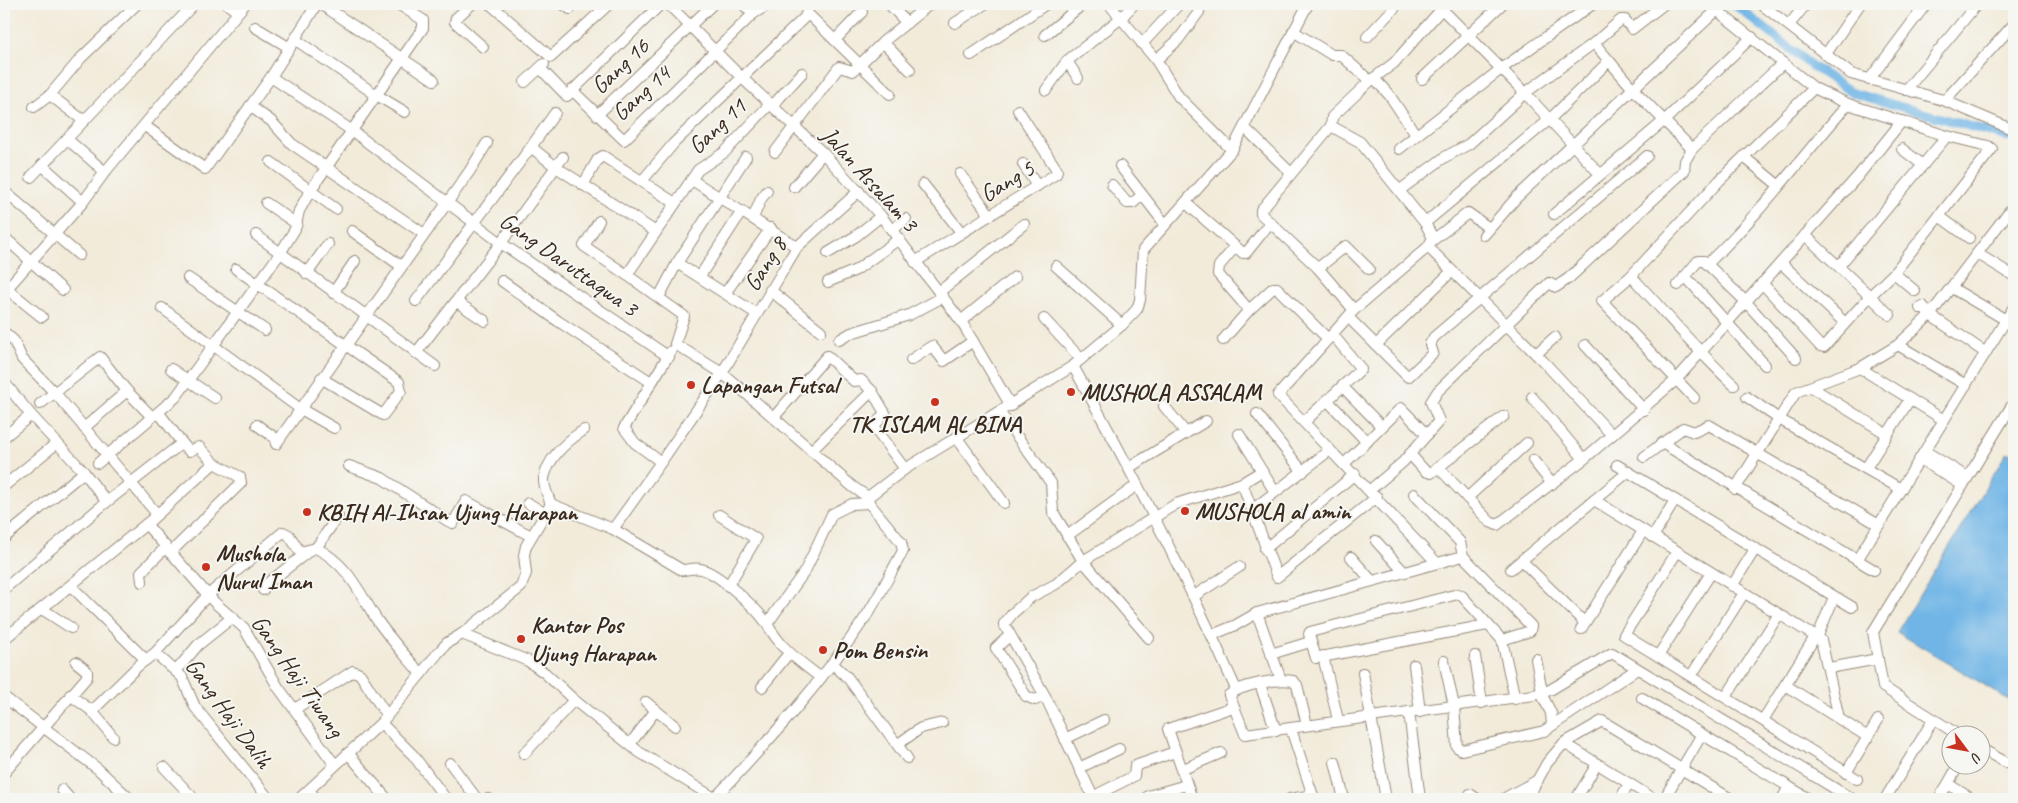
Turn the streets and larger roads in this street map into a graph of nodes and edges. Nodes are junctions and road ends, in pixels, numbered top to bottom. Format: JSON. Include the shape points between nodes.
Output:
{"nodes":[{"id":1,"x":137,"y":4,"type":"edge"},
{"id":2,"x":194,"y":4,"type":"edge"},
{"id":3,"x":227,"y":4,"type":"edge"},
{"id":4,"x":245,"y":4,"type":"edge"},
{"id":5,"x":317,"y":4,"type":"edge"},
{"id":6,"x":321,"y":4,"type":"edge"},
{"id":7,"x":398,"y":4,"type":"edge"},
{"id":8,"x":472,"y":4,"type":"edge"},
{"id":9,"x":490,"y":4,"type":"edge"},
{"id":10,"x":609,"y":4,"type":"edge"},
{"id":11,"x":661,"y":4,"type":"edge"},
{"id":12,"x":668,"y":4,"type":"edge"},
{"id":13,"x":713,"y":4,"type":"edge"},
{"id":14,"x":743,"y":4,"type":"edge"},
{"id":15,"x":768,"y":4,"type":"edge"},
{"id":16,"x":930,"y":4,"type":"edge"},
{"id":17,"x":985,"y":4,"type":"edge"},
{"id":18,"x":1046,"y":4,"type":"edge"},
{"id":19,"x":1083,"y":4,"type":"edge"},
{"id":20,"x":1109,"y":4,"type":"edge"},
{"id":21,"x":1134,"y":4,"type":"edge"},
{"id":22,"x":1179,"y":4,"type":"edge"},
{"id":23,"x":1199,"y":4,"type":"edge"},
{"id":24,"x":1308,"y":4,"type":"edge"},
{"id":25,"x":1398,"y":4,"type":"edge"},
{"id":26,"x":1502,"y":4,"type":"edge"},
{"id":27,"x":1593,"y":4,"type":"edge"},
{"id":28,"x":1664,"y":4,"type":"edge"},
{"id":29,"x":1761,"y":4,"type":"edge"},
{"id":30,"x":1806,"y":4,"type":"edge"},
{"id":31,"x":1860,"y":4,"type":"edge"},
{"id":32,"x":1926,"y":4,"type":"edge"},
{"id":33,"x":1977,"y":4,"type":"edge"},
{"id":34,"x":893,"y":5,"type":"edge"},
{"id":35,"x":1441,"y":5,"type":"edge"},
{"id":36,"x":808,"y":7,"type":"edge"},
{"id":37,"x":1713,"y":7,"type":"edge"},
{"id":38,"x":1774,"y":7,"type":"edge"},
{"id":39,"x":238,"y":12,"type":"junction"},
{"id":40,"x":862,"y":12,"type":"dead end"},
{"id":41,"x":753,"y":14,"type":"junction"},
{"id":42,"x":1121,"y":18,"type":"junction"},
{"id":43,"x":907,"y":23,"type":"junction"},
{"id":44,"x":955,"y":23,"type":"dead end"},
{"id":45,"x":2014,"y":24,"type":"edge"},
{"id":46,"x":1789,"y":25,"type":"junction"},
{"id":47,"x":692,"y":26,"type":"junction"},
{"id":48,"x":255,"y":27,"type":"dead end"},
{"id":49,"x":1293,"y":31,"type":"junction"},
{"id":50,"x":1045,"y":35,"type":"dead end"},
{"id":51,"x":1368,"y":37,"type":"dead end"},
{"id":52,"x":1468,"y":37,"type":"junction"},
{"id":53,"x":1752,"y":37,"type":"junction"},
{"id":54,"x":835,"y":40,"type":"junction"},
{"id":55,"x":883,"y":42,"type":"junction"},
{"id":56,"x":1594,"y":43,"type":"junction"},
{"id":57,"x":293,"y":44,"type":"junction"},
{"id":58,"x":1142,"y":44,"type":"junction"},
{"id":59,"x":483,"y":47,"type":"dead end"},
{"id":60,"x":715,"y":51,"type":"junction"},
{"id":61,"x":1826,"y":54,"type":"junction"},
{"id":62,"x":971,"y":55,"type":"dead end"},
{"id":63,"x":552,"y":57,"type":"junction"},
{"id":64,"x":402,"y":58,"type":"junction"},
{"id":65,"x":1067,"y":60,"type":"junction"},
{"id":66,"x":1156,"y":60,"type":"junction"},
{"id":67,"x":1608,"y":62,"type":"junction"},
{"id":68,"x":1783,"y":63,"type":"junction"},
{"id":69,"x":860,"y":64,"type":"junction"},
{"id":70,"x":540,"y":68,"type":"junction"},
{"id":71,"x":1501,"y":69,"type":"junction"},
{"id":72,"x":910,"y":70,"type":"dead end"},
{"id":73,"x":802,"y":74,"type":"dead end"},
{"id":74,"x":271,"y":77,"type":"junction"},
{"id":75,"x":741,"y":77,"type":"junction"},
{"id":76,"x":1078,"y":78,"type":"dead end"},
{"id":77,"x":434,"y":80,"type":"dead end"},
{"id":78,"x":1372,"y":80,"type":"junction"},
{"id":79,"x":1422,"y":80,"type":"dead end"},
{"id":80,"x":1869,"y":80,"type":"junction"},
{"id":81,"x":525,"y":82,"type":"dead end"},
{"id":82,"x":1814,"y":88,"type":"junction"},
{"id":83,"x":1046,"y":90,"type":"dead end"},
{"id":84,"x":1634,"y":90,"type":"junction"},
{"id":85,"x":1906,"y":90,"type":"junction"},
{"id":86,"x":569,"y":93,"type":"junction"},
{"id":87,"x":1525,"y":93,"type":"junction"},
{"id":88,"x":375,"y":94,"type":"junction"},
{"id":89,"x":890,"y":94,"type":"dead end"},
{"id":90,"x":50,"y":95,"type":"junction"},
{"id":91,"x":1943,"y":100,"type":"junction"},
{"id":92,"x":772,"y":104,"type":"junction"},
{"id":93,"x":1848,"y":104,"type":"junction"},
{"id":94,"x":250,"y":106,"type":"junction"},
{"id":95,"x":34,"y":107,"type":"dead end"},
{"id":96,"x":1018,"y":110,"type":"dead end"},
{"id":97,"x":405,"y":112,"type":"dead end"},
{"id":98,"x":555,"y":113,"type":"dead end"},
{"id":99,"x":597,"y":115,"type":"junction"},
{"id":100,"x":1549,"y":120,"type":"junction"},
{"id":101,"x":1665,"y":120,"type":"junction"},
{"id":102,"x":84,"y":121,"type":"junction"},
{"id":103,"x":1902,"y":121,"type":"junction"},
{"id":104,"x":794,"y":125,"type":"junction"},
{"id":105,"x":145,"y":126,"type":"junction"},
{"id":106,"x":1331,"y":126,"type":"junction"},
{"id":107,"x":1245,"y":128,"type":"junction"},
{"id":108,"x":351,"y":130,"type":"junction"},
{"id":109,"x":2014,"y":130,"type":"edge"},
{"id":110,"x":1416,"y":135,"type":"junction"},
{"id":111,"x":1948,"y":136,"type":"junction"},
{"id":112,"x":67,"y":139,"type":"junction"},
{"id":113,"x":487,"y":143,"type":"dead end"},
{"id":114,"x":1574,"y":146,"type":"junction"},
{"id":115,"x":531,"y":147,"type":"junction"},
{"id":116,"x":1399,"y":149,"type":"dead end"},
{"id":117,"x":1692,"y":149,"type":"junction"},
{"id":118,"x":1902,"y":149,"type":"dead end"},
{"id":119,"x":1232,"y":150,"type":"junction"},
{"id":120,"x":775,"y":152,"type":"dead end"},
{"id":121,"x":824,"y":152,"type":"junction"},
{"id":122,"x":1647,"y":156,"type":"dead end"},
{"id":123,"x":563,"y":157,"type":"dead end"},
{"id":124,"x":746,"y":157,"type":"dead end"},
{"id":125,"x":1744,"y":157,"type":"junction"},
{"id":126,"x":271,"y":162,"type":"dead end"},
{"id":127,"x":1023,"y":164,"type":"dead end"},
{"id":128,"x":1923,"y":165,"type":"junction"},
{"id":129,"x":42,"y":166,"type":"junction"},
{"id":130,"x":1120,"y":166,"type":"dead end"},
{"id":131,"x":556,"y":167,"type":"junction"},
{"id":132,"x":327,"y":169,"type":"junction"},
{"id":133,"x":105,"y":172,"type":"junction"},
{"id":134,"x":1290,"y":173,"type":"junction"},
{"id":135,"x":1600,"y":173,"type":"junction"},
{"id":136,"x":960,"y":174,"type":"dead end"},
{"id":137,"x":31,"y":177,"type":"dead end"},
{"id":138,"x":692,"y":180,"type":"junction"},
{"id":139,"x":642,"y":181,"type":"junction"},
{"id":140,"x":923,"y":184,"type":"dead end"},
{"id":141,"x":583,"y":185,"type":"junction"},
{"id":142,"x":1112,"y":185,"type":"dead end"},
{"id":143,"x":1778,"y":185,"type":"junction"},
{"id":144,"x":1037,"y":186,"type":"junction"},
{"id":145,"x":794,"y":187,"type":"dead end"},
{"id":146,"x":1400,"y":190,"type":"junction"},
{"id":147,"x":4,"y":191,"type":"edge"},
{"id":148,"x":310,"y":191,"type":"junction"},
{"id":149,"x":767,"y":191,"type":"dead end"},
{"id":150,"x":859,"y":192,"type":"junction"},
{"id":151,"x":1142,"y":195,"type":"junction"},
{"id":152,"x":721,"y":198,"type":"junction"},
{"id":153,"x":83,"y":202,"type":"junction"},
{"id":154,"x":447,"y":202,"type":"junction"},
{"id":155,"x":266,"y":203,"type":"dead end"},
{"id":156,"x":675,"y":203,"type":"junction"},
{"id":157,"x":1186,"y":203,"type":"junction"},
{"id":158,"x":2014,"y":205,"type":"edge"},
{"id":159,"x":336,"y":209,"type":"dead end"},
{"id":160,"x":742,"y":211,"type":"junction"},
{"id":161,"x":990,"y":214,"type":"junction"},
{"id":162,"x":1554,"y":214,"type":"dead end"},
{"id":163,"x":881,"y":216,"type":"junction"},
{"id":164,"x":1940,"y":216,"type":"junction"},
{"id":165,"x":754,"y":218,"type":"junction"},
{"id":166,"x":906,"y":219,"type":"dead end"},
{"id":167,"x":599,"y":221,"type":"dead end"},
{"id":168,"x":475,"y":222,"type":"junction"},
{"id":169,"x":1270,"y":222,"type":"junction"},
{"id":170,"x":297,"y":224,"type":"junction"},
{"id":171,"x":1024,"y":224,"type":"dead end"},
{"id":172,"x":1165,"y":224,"type":"junction"},
{"id":173,"x":1425,"y":224,"type":"junction"},
{"id":174,"x":771,"y":228,"type":"junction"},
{"id":175,"x":892,"y":230,"type":"junction"},
{"id":176,"x":352,"y":231,"type":"dead end"},
{"id":177,"x":656,"y":232,"type":"junction"},
{"id":178,"x":961,"y":232,"type":"junction"},
{"id":179,"x":55,"y":234,"type":"junction"},
{"id":180,"x":424,"y":234,"type":"junction"},
{"id":181,"x":256,"y":235,"type":"dead end"},
{"id":182,"x":1806,"y":235,"type":"junction"},
{"id":183,"x":4,"y":237,"type":"edge"},
{"id":184,"x":1969,"y":238,"type":"dead end"},
{"id":185,"x":898,"y":239,"type":"junction"},
{"id":186,"x":501,"y":243,"type":"junction"},
{"id":187,"x":328,"y":244,"type":"dead end"},
{"id":188,"x":1430,"y":244,"type":"junction"},
{"id":189,"x":797,"y":247,"type":"junction"},
{"id":190,"x":1235,"y":247,"type":"junction"},
{"id":191,"x":282,"y":252,"type":"junction"},
{"id":192,"x":828,"y":253,"type":"dead end"},
{"id":193,"x":1978,"y":254,"type":"junction"},
{"id":194,"x":80,"y":255,"type":"dead end"},
{"id":195,"x":355,"y":261,"type":"dead end"},
{"id":196,"x":31,"y":262,"type":"junction"},
{"id":197,"x":915,"y":262,"type":"junction"},
{"id":198,"x":677,"y":263,"type":"junction"},
{"id":199,"x":1781,"y":263,"type":"junction"},
{"id":200,"x":1707,"y":264,"type":"junction"},
{"id":201,"x":401,"y":266,"type":"junction"},
{"id":202,"x":1056,"y":266,"type":"dead end"},
{"id":203,"x":1839,"y":266,"type":"junction"},
{"id":204,"x":1318,"y":268,"type":"junction"},
{"id":205,"x":236,"y":269,"type":"dead end"},
{"id":206,"x":1369,"y":269,"type":"dead end"},
{"id":207,"x":1451,"y":272,"type":"junction"},
{"id":208,"x":1894,"y":273,"type":"junction"},
{"id":209,"x":307,"y":274,"type":"junction"},
{"id":210,"x":627,"y":275,"type":"junction"},
{"id":211,"x":700,"y":276,"type":"junction"},
{"id":212,"x":1631,"y":276,"type":"junction"},
{"id":213,"x":1684,"y":276,"type":"junction"},
{"id":214,"x":2014,"y":276,"type":"edge"},
{"id":215,"x":1015,"y":277,"type":"dead end"},
{"id":216,"x":188,"y":278,"type":"dead end"},
{"id":217,"x":502,"y":281,"type":"dead end"},
{"id":218,"x":828,"y":282,"type":"dead end"},
{"id":219,"x":1762,"y":283,"type":"junction"},
{"id":220,"x":258,"y":284,"type":"junction"},
{"id":221,"x":1678,"y":285,"type":"dead end"},
{"id":222,"x":1952,"y":288,"type":"junction"},
{"id":223,"x":63,"y":290,"type":"dead end"},
{"id":224,"x":770,"y":290,"type":"junction"},
{"id":225,"x":5,"y":291,"type":"edge"},
{"id":226,"x":1915,"y":291,"type":"dead end"},
{"id":227,"x":726,"y":292,"type":"junction"},
{"id":228,"x":333,"y":293,"type":"junction"},
{"id":229,"x":941,"y":294,"type":"junction"},
{"id":230,"x":1870,"y":296,"type":"junction"},
{"id":231,"x":659,"y":298,"type":"junction"},
{"id":232,"x":1481,"y":299,"type":"junction"},
{"id":233,"x":416,"y":301,"type":"dead end"},
{"id":234,"x":1745,"y":301,"type":"junction"},
{"id":235,"x":456,"y":302,"type":"junction"},
{"id":236,"x":2014,"y":307,"type":"edge"},
{"id":237,"x":162,"y":308,"type":"dead end"},
{"id":238,"x":1920,"y":308,"type":"dead end"},
{"id":239,"x":1249,"y":310,"type":"junction"},
{"id":240,"x":238,"y":313,"type":"junction"},
{"id":241,"x":757,"y":314,"type":"junction"},
{"id":242,"x":1351,"y":314,"type":"junction"},
{"id":243,"x":1890,"y":315,"type":"dead end"},
{"id":244,"x":1930,"y":315,"type":"junction"},
{"id":245,"x":42,"y":317,"type":"dead end"},
{"id":246,"x":366,"y":317,"type":"junction"},
{"id":247,"x":1044,"y":319,"type":"dead end"},
{"id":248,"x":2006,"y":320,"type":"junction"},
{"id":249,"x":485,"y":321,"type":"dead end"},
{"id":250,"x":961,"y":321,"type":"junction"},
{"id":251,"x":1727,"y":323,"type":"junction"},
{"id":252,"x":1845,"y":323,"type":"junction"},
{"id":253,"x":1122,"y":325,"type":"junction"},
{"id":254,"x":1506,"y":325,"type":"junction"},
{"id":255,"x":264,"y":330,"type":"dead end"},
{"id":256,"x":821,"y":331,"type":"dead end"},
{"id":257,"x":4,"y":332,"type":"edge"},
{"id":258,"x":1330,"y":337,"type":"junction"},
{"id":259,"x":1555,"y":337,"type":"dead end"},
{"id":260,"x":839,"y":340,"type":"dead end"},
{"id":261,"x":1223,"y":340,"type":"dead end"},
{"id":262,"x":973,"y":341,"type":"junction"},
{"id":263,"x":675,"y":344,"type":"junction"},
{"id":264,"x":1898,"y":344,"type":"junction"},
{"id":265,"x":1376,"y":345,"type":"junction"},
{"id":266,"x":1585,"y":345,"type":"dead end"},
{"id":267,"x":346,"y":346,"type":"junction"},
{"id":268,"x":213,"y":348,"type":"junction"},
{"id":269,"x":416,"y":353,"type":"junction"},
{"id":270,"x":1986,"y":353,"type":"junction"},
{"id":271,"x":1536,"y":354,"type":"junction"},
{"id":272,"x":1700,"y":354,"type":"junction"},
{"id":273,"x":669,"y":357,"type":"junction"},
{"id":274,"x":1796,"y":358,"type":"dead end"},
{"id":275,"x":911,"y":360,"type":"dead end"},
{"id":276,"x":1077,"y":362,"type":"junction"},
{"id":277,"x":435,"y":366,"type":"dead end"},
{"id":278,"x":1765,"y":366,"type":"dead end"},
{"id":279,"x":1860,"y":368,"type":"junction"},
{"id":280,"x":171,"y":369,"type":"dead end"},
{"id":281,"x":722,"y":374,"type":"junction"},
{"id":282,"x":321,"y":378,"type":"junction"},
{"id":283,"x":1676,"y":380,"type":"junction"},
{"id":284,"x":188,"y":381,"type":"junction"},
{"id":285,"x":651,"y":382,"type":"junction"},
{"id":286,"x":4,"y":383,"type":"edge"},
{"id":287,"x":1966,"y":384,"type":"junction"},
{"id":288,"x":1342,"y":386,"type":"junction"},
{"id":289,"x":1734,"y":386,"type":"dead end"},
{"id":290,"x":1811,"y":387,"type":"junction"},
{"id":291,"x":127,"y":391,"type":"junction"},
{"id":292,"x":872,"y":391,"type":"junction"},
{"id":293,"x":55,"y":393,"type":"junction"},
{"id":294,"x":1532,"y":397,"type":"dead end"},
{"id":295,"x":1747,"y":397,"type":"dead end"},
{"id":296,"x":215,"y":398,"type":"dead end"},
{"id":297,"x":1694,"y":398,"type":"dead end"},
{"id":298,"x":1910,"y":399,"type":"junction"},
{"id":299,"x":1327,"y":400,"type":"junction"},
{"id":300,"x":2014,"y":402,"type":"edge"},
{"id":301,"x":40,"y":404,"type":"dead end"},
{"id":302,"x":1011,"y":406,"type":"junction"},
{"id":303,"x":1164,"y":406,"type":"dead end"},
{"id":304,"x":299,"y":408,"type":"junction"},
{"id":305,"x":1644,"y":410,"type":"junction"},
{"id":306,"x":1000,"y":412,"type":"junction"},
{"id":307,"x":1257,"y":414,"type":"dead end"},
{"id":308,"x":31,"y":415,"type":"junction"},
{"id":309,"x":155,"y":415,"type":"junction"},
{"id":310,"x":1504,"y":416,"type":"dead end"},
{"id":311,"x":774,"y":417,"type":"junction"},
{"id":312,"x":1779,"y":419,"type":"junction"},
{"id":313,"x":1944,"y":420,"type":"junction"},
{"id":314,"x":1206,"y":421,"type":"dead end"},
{"id":315,"x":1304,"y":422,"type":"junction"},
{"id":316,"x":258,"y":425,"type":"dead end"},
{"id":317,"x":1381,"y":426,"type":"junction"},
{"id":318,"x":84,"y":428,"type":"junction"},
{"id":319,"x":334,"y":428,"type":"dead end"},
{"id":320,"x":584,"y":430,"type":"dead end"},
{"id":321,"x":1186,"y":433,"type":"junction"},
{"id":322,"x":1239,"y":434,"type":"dead end"},
{"id":323,"x":1887,"y":434,"type":"junction"},
{"id":324,"x":1427,"y":435,"type":"junction"},
{"id":325,"x":1612,"y":436,"type":"junction"},
{"id":326,"x":4,"y":437,"type":"edge"},
{"id":327,"x":957,"y":438,"type":"junction"},
{"id":328,"x":1367,"y":442,"type":"junction"},
{"id":329,"x":56,"y":443,"type":"junction"},
{"id":330,"x":182,"y":443,"type":"junction"},
{"id":331,"x":1662,"y":443,"type":"junction"},
{"id":332,"x":1527,"y":444,"type":"dead end"},
{"id":333,"x":1330,"y":450,"type":"junction"},
{"id":334,"x":811,"y":451,"type":"junction"},
{"id":335,"x":1410,"y":454,"type":"junction"},
{"id":336,"x":1756,"y":454,"type":"junction"},
{"id":337,"x":1922,"y":455,"type":"junction"},
{"id":338,"x":107,"y":456,"type":"junction"},
{"id":339,"x":1644,"y":457,"type":"dead end"},
{"id":340,"x":1584,"y":458,"type":"junction"},
{"id":341,"x":1532,"y":460,"type":"dead end"},
{"id":342,"x":662,"y":462,"type":"junction"},
{"id":343,"x":214,"y":463,"type":"junction"},
{"id":344,"x":1345,"y":463,"type":"junction"},
{"id":345,"x":98,"y":464,"type":"dead end"},
{"id":346,"x":349,"y":466,"type":"dead end"},
{"id":347,"x":1617,"y":466,"type":"dead end"},
{"id":348,"x":1130,"y":467,"type":"junction"},
{"id":349,"x":1439,"y":468,"type":"junction"},
{"id":350,"x":1866,"y":468,"type":"junction"},
{"id":351,"x":905,"y":469,"type":"junction"},
{"id":352,"x":1262,"y":471,"type":"junction"},
{"id":353,"x":84,"y":472,"type":"junction"},
{"id":354,"x":1303,"y":472,"type":"junction"},
{"id":355,"x":1628,"y":472,"type":"junction"},
{"id":356,"x":1355,"y":474,"type":"junction"},
{"id":357,"x":1964,"y":481,"type":"junction"},
{"id":358,"x":1242,"y":483,"type":"junction"},
{"id":359,"x":131,"y":484,"type":"junction"},
{"id":360,"x":1552,"y":484,"type":"junction"},
{"id":361,"x":1137,"y":485,"type":"junction"},
{"id":362,"x":4,"y":486,"type":"edge"},
{"id":363,"x":1735,"y":488,"type":"junction"},
{"id":364,"x":1901,"y":489,"type":"junction"},
{"id":365,"x":1276,"y":492,"type":"junction"},
{"id":366,"x":1374,"y":494,"type":"junction"},
{"id":367,"x":1414,"y":494,"type":"dead end"},
{"id":368,"x":1466,"y":498,"type":"junction"},
{"id":369,"x":868,"y":500,"type":"junction"},
{"id":370,"x":1594,"y":500,"type":"junction"},
{"id":371,"x":1675,"y":500,"type":"junction"},
{"id":372,"x":528,"y":503,"type":"dead end"},
{"id":373,"x":1004,"y":503,"type":"dead end"},
{"id":374,"x":104,"y":504,"type":"junction"},
{"id":375,"x":551,"y":504,"type":"junction"},
{"id":376,"x":1252,"y":510,"type":"junction"},
{"id":377,"x":544,"y":513,"type":"junction"},
{"id":378,"x":157,"y":514,"type":"junction"},
{"id":379,"x":719,"y":514,"type":"dead end"},
{"id":380,"x":338,"y":516,"type":"dead end"},
{"id":381,"x":1155,"y":517,"type":"junction"},
{"id":382,"x":146,"y":524,"type":"junction"},
{"id":383,"x":1879,"y":525,"type":"junction"},
{"id":384,"x":612,"y":528,"type":"junction"},
{"id":385,"x":1643,"y":531,"type":"junction"},
{"id":386,"x":531,"y":536,"type":"junction"},
{"id":387,"x":1067,"y":536,"type":"junction"},
{"id":388,"x":1653,"y":537,"type":"junction"},
{"id":389,"x":4,"y":538,"type":"edge"},
{"id":390,"x":1376,"y":541,"type":"dead end"},
{"id":391,"x":314,"y":548,"type":"junction"},
{"id":392,"x":1265,"y":548,"type":"junction"},
{"id":393,"x":1755,"y":549,"type":"junction"},
{"id":394,"x":167,"y":550,"type":"junction"},
{"id":395,"x":1677,"y":552,"type":"junction"},
{"id":396,"x":1463,"y":556,"type":"junction"},
{"id":397,"x":1351,"y":557,"type":"dead end"},
{"id":398,"x":1857,"y":560,"type":"junction"},
{"id":399,"x":1083,"y":561,"type":"junction"},
{"id":400,"x":1522,"y":561,"type":"junction"},
{"id":401,"x":1437,"y":563,"type":"junction"},
{"id":402,"x":1239,"y":567,"type":"dead end"},
{"id":403,"x":1511,"y":569,"type":"dead end"},
{"id":404,"x":1874,"y":570,"type":"dead end"},
{"id":405,"x":1404,"y":572,"type":"junction"},
{"id":406,"x":1711,"y":572,"type":"junction"},
{"id":407,"x":1371,"y":580,"type":"junction"},
{"id":408,"x":142,"y":582,"type":"dead end"},
{"id":409,"x":71,"y":586,"type":"junction"},
{"id":410,"x":728,"y":586,"type":"junction"},
{"id":411,"x":1732,"y":586,"type":"junction"},
{"id":412,"x":4,"y":588,"type":"edge"},
{"id":413,"x":264,"y":590,"type":"dead end"},
{"id":414,"x":1744,"y":593,"type":"junction"},
{"id":415,"x":208,"y":595,"type":"junction"},
{"id":416,"x":1194,"y":596,"type":"junction"},
{"id":417,"x":1834,"y":597,"type":"junction"},
{"id":418,"x":1852,"y":607,"type":"dead end"},
{"id":419,"x":42,"y":609,"type":"junction"},
{"id":420,"x":1257,"y":613,"type":"junction"},
{"id":421,"x":1779,"y":614,"type":"junction"},
{"id":422,"x":233,"y":617,"type":"junction"},
{"id":423,"x":767,"y":624,"type":"junction"},
{"id":424,"x":1487,"y":625,"type":"junction"},
{"id":425,"x":71,"y":628,"type":"dead end"},
{"id":426,"x":462,"y":634,"type":"junction"},
{"id":427,"x":1010,"y":635,"type":"junction"},
{"id":428,"x":1212,"y":635,"type":"junction"},
{"id":429,"x":4,"y":637,"type":"edge"},
{"id":430,"x":1149,"y":638,"type":"dead end"},
{"id":431,"x":1816,"y":638,"type":"junction"},
{"id":432,"x":1502,"y":640,"type":"junction"},
{"id":433,"x":1310,"y":642,"type":"junction"},
{"id":434,"x":789,"y":653,"type":"junction"},
{"id":435,"x":1271,"y":654,"type":"junction"},
{"id":436,"x":151,"y":656,"type":"junction"},
{"id":437,"x":1323,"y":656,"type":"junction"},
{"id":438,"x":1475,"y":656,"type":"dead end"},
{"id":439,"x":1658,"y":656,"type":"junction"},
{"id":440,"x":1536,"y":659,"type":"dead end"},
{"id":441,"x":1444,"y":661,"type":"dead end"},
{"id":442,"x":76,"y":662,"type":"dead end"},
{"id":443,"x":1878,"y":662,"type":"junction"},
{"id":444,"x":832,"y":663,"type":"junction"},
{"id":445,"x":1414,"y":665,"type":"dead end"},
{"id":446,"x":1637,"y":669,"type":"junction"},
{"id":447,"x":176,"y":670,"type":"junction"},
{"id":448,"x":1829,"y":671,"type":"junction"},
{"id":449,"x":1363,"y":673,"type":"dead end"},
{"id":450,"x":421,"y":674,"type":"junction"},
{"id":451,"x":1691,"y":676,"type":"junction"},
{"id":452,"x":821,"y":678,"type":"junction"},
{"id":453,"x":1281,"y":680,"type":"junction"},
{"id":454,"x":1260,"y":684,"type":"junction"},
{"id":455,"x":1785,"y":685,"type":"junction"},
{"id":456,"x":762,"y":687,"type":"dead end"},
{"id":457,"x":1236,"y":689,"type":"junction"},
{"id":458,"x":1542,"y":692,"type":"junction"},
{"id":459,"x":70,"y":695,"type":"junction"},
{"id":460,"x":1046,"y":696,"type":"junction"},
{"id":461,"x":4,"y":697,"type":"edge"},
{"id":462,"x":1726,"y":697,"type":"junction"},
{"id":463,"x":1642,"y":698,"type":"dead end"},
{"id":464,"x":1515,"y":699,"type":"junction"},
{"id":465,"x":574,"y":700,"type":"junction"},
{"id":466,"x":646,"y":702,"type":"dead end"},
{"id":467,"x":1482,"y":703,"type":"junction"},
{"id":468,"x":1454,"y":706,"type":"junction"},
{"id":469,"x":1234,"y":707,"type":"junction"},
{"id":470,"x":295,"y":709,"type":"junction"},
{"id":471,"x":656,"y":710,"type":"junction"},
{"id":472,"x":92,"y":711,"type":"junction"},
{"id":473,"x":1414,"y":712,"type":"junction"},
{"id":474,"x":1372,"y":716,"type":"junction"},
{"id":475,"x":1839,"y":718,"type":"junction"},
{"id":476,"x":384,"y":720,"type":"junction"},
{"id":477,"x":1104,"y":720,"type":"dead end"},
{"id":478,"x":1338,"y":720,"type":"junction"},
{"id":479,"x":1763,"y":720,"type":"junction"},
{"id":480,"x":1878,"y":720,"type":"dead end"},
{"id":481,"x":1933,"y":720,"type":"junction"},
{"id":482,"x":942,"y":723,"type":"dead end"},
{"id":483,"x":1306,"y":725,"type":"junction"},
{"id":484,"x":1552,"y":725,"type":"junction"},
{"id":485,"x":44,"y":726,"type":"junction"},
{"id":486,"x":675,"y":726,"type":"dead end"},
{"id":487,"x":1943,"y":726,"type":"edge"},
{"id":488,"x":1291,"y":729,"type":"junction"},
{"id":489,"x":1276,"y":731,"type":"junction"},
{"id":490,"x":1702,"y":734,"type":"junction"},
{"id":491,"x":113,"y":737,"type":"dead end"},
{"id":492,"x":1868,"y":737,"type":"junction"},
{"id":493,"x":1066,"y":739,"type":"junction"},
{"id":494,"x":1564,"y":743,"type":"junction"},
{"id":495,"x":630,"y":744,"type":"junction"},
{"id":496,"x":898,"y":744,"type":"junction"},
{"id":497,"x":1119,"y":749,"type":"dead end"},
{"id":498,"x":1175,"y":752,"type":"junction"},
{"id":499,"x":348,"y":753,"type":"junction"},
{"id":500,"x":1221,"y":753,"type":"dead end"},
{"id":501,"x":524,"y":754,"type":"dead end"},
{"id":502,"x":1990,"y":754,"type":"edge"},
{"id":503,"x":907,"y":758,"type":"dead end"},
{"id":504,"x":1335,"y":762,"type":"dead end"},
{"id":505,"x":335,"y":764,"type":"junction"},
{"id":506,"x":450,"y":764,"type":"dead end"},
{"id":507,"x":1597,"y":764,"type":"junction"},
{"id":508,"x":164,"y":767,"type":"dead end"},
{"id":509,"x":2014,"y":767,"type":"edge"},
{"id":510,"x":1079,"y":768,"type":"junction"},
{"id":511,"x":1682,"y":769,"type":"junction"},
{"id":512,"x":1182,"y":770,"type":"junction"},
{"id":513,"x":4,"y":773,"type":"edge"},
{"id":514,"x":1846,"y":773,"type":"junction"},
{"id":515,"x":1952,"y":776,"type":"edge"},
{"id":516,"x":1857,"y":779,"type":"dead end"},
{"id":517,"x":1538,"y":780,"type":"junction"},
{"id":518,"x":1629,"y":784,"type":"junction"},
{"id":519,"x":1948,"y":784,"type":"junction"},
{"id":520,"x":1186,"y":785,"type":"junction"},
{"id":521,"x":1789,"y":787,"type":"junction"},
{"id":522,"x":62,"y":790,"type":"dead end"},
{"id":523,"x":309,"y":790,"type":"junction"},
{"id":524,"x":1314,"y":797,"type":"edge"},
{"id":525,"x":716,"y":798,"type":"edge"},
{"id":526,"x":1093,"y":798,"type":"edge"},
{"id":527,"x":70,"y":799,"type":"edge"},
{"id":528,"x":130,"y":799,"type":"edge"},
{"id":529,"x":194,"y":799,"type":"edge"},
{"id":530,"x":269,"y":799,"type":"edge"},
{"id":531,"x":299,"y":799,"type":"edge"},
{"id":532,"x":316,"y":799,"type":"edge"},
{"id":533,"x":387,"y":799,"type":"edge"},
{"id":534,"x":446,"y":799,"type":"edge"},
{"id":535,"x":477,"y":799,"type":"edge"},
{"id":536,"x":1146,"y":799,"type":"edge"},
{"id":537,"x":1192,"y":799,"type":"edge"},
{"id":538,"x":1290,"y":799,"type":"edge"},
{"id":539,"x":1344,"y":799,"type":"edge"},
{"id":540,"x":1386,"y":799,"type":"edge"},
{"id":541,"x":1420,"y":799,"type":"edge"},
{"id":542,"x":1503,"y":799,"type":"edge"},
{"id":543,"x":1527,"y":799,"type":"edge"},
{"id":544,"x":1576,"y":799,"type":"edge"},
{"id":545,"x":1620,"y":799,"type":"edge"},
{"id":546,"x":1654,"y":799,"type":"edge"},
{"id":547,"x":1664,"y":799,"type":"edge"},
{"id":548,"x":1730,"y":799,"type":"edge"},
{"id":549,"x":1782,"y":799,"type":"edge"},
{"id":550,"x":1809,"y":799,"type":"edge"},
{"id":551,"x":1852,"y":799,"type":"edge"},
{"id":552,"x":1884,"y":799,"type":"edge"},
{"id":553,"x":1938,"y":799,"type":"edge"},
{"id":554,"x":1972,"y":799,"type":"edge"}],
"edges":[{"from":1,"to":90,"type":"street","via":[[81,58]]},
{"from":2,"to":102,"type":"street"},
{"from":3,"to":39,"type":"street"},
{"from":4,"to":39,"type":"street"},
{"from":5,"to":57,"type":"street"},
{"from":6,"to":64,"type":"street"},
{"from":7,"to":64,"type":"street","via":[[423,20],[424,24]]},
{"from":8,"to":59,"type":"street","via":[[455,22]]},
{"from":9,"to":63,"type":"street"},
{"from":10,"to":63,"type":"street"},
{"from":11,"to":86,"type":"street"},
{"from":12,"to":47,"type":"street","name":"Jalan Assalam 3"},
{"from":13,"to":47,"type":"street","name":"Gang 16"},
{"from":14,"to":41,"type":"street"},
{"from":15,"to":41,"type":"street"},
{"from":16,"to":43,"type":"street"},
{"from":17,"to":44,"type":"street"},
{"from":18,"to":62,"type":"street"},
{"from":19,"to":50,"type":"street"},
{"from":20,"to":42,"type":"street"},
{"from":21,"to":42,"type":"street"},
{"from":22,"to":58,"type":"street"},
{"from":23,"to":66,"type":"street","via":[[1199,12],[1178,40]]},
{"from":24,"to":49,"type":"street"},
{"from":25,"to":51,"type":"street"},
{"from":26,"to":52,"type":"street"},
{"from":27,"to":71,"type":"street"},
{"from":28,"to":56,"type":"street","via":[[1632,29],[1625,20],[1621,20]]},
{"from":29,"to":38,"type":"street"},
{"from":30,"to":46,"type":"street"},
{"from":31,"to":61,"type":"street"},
{"from":32,"to":80,"type":"street"},
{"from":33,"to":85,"type":"street"},
{"from":34,"to":43,"type":"street"},
{"from":35,"to":52,"type":"street"},
{"from":35,"to":78,"type":"street","via":[[1394,63]]},
{"from":36,"to":54,"type":"street"},
{"from":36,"to":75,"type":"street"},
{"from":37,"to":53,"type":"street"},
{"from":37,"to":84,"type":"street"},
{"from":38,"to":46,"type":"street"},
{"from":39,"to":105,"type":"street"},
{"from":40,"to":54,"type":"street"},
{"from":41,"to":60,"type":"street"},
{"from":42,"to":58,"type":"street"},
{"from":42,"to":65,"type":"street"},
{"from":43,"to":55,"type":"street"},
{"from":45,"to":91,"type":"street"},
{"from":46,"to":61,"type":"street"},
{"from":47,"to":60,"type":"street","name":"Jalan Assalam 3"},
{"from":47,"to":99,"type":"street","name":"Gang 16"},
{"from":48,"to":57,"type":"street"},
{"from":49,"to":78,"type":"street","via":[[1332,55],[1341,55]]},
{"from":49,"to":107,"type":"street"},
{"from":52,"to":71,"type":"street"},
{"from":52,"to":79,"type":"street"},
{"from":53,"to":68,"type":"street"},
{"from":53,"to":101,"type":"street"},
{"from":54,"to":69,"type":"street"},
{"from":55,"to":69,"type":"street"},
{"from":55,"to":72,"type":"street"},
{"from":56,"to":67,"type":"street"},
{"from":56,"to":87,"type":"street"},
{"from":57,"to":74,"type":"street"},
{"from":57,"to":88,"type":"street"},
{"from":58,"to":66,"type":"street"},
{"from":60,"to":75,"type":"street","name":"Jalan Assalam 3"},
{"from":60,"to":99,"type":"street","name":"Gang 14","via":[[624,140]]},
{"from":61,"to":80,"type":"street","via":[[1846,71]]},
{"from":63,"to":70,"type":"street"},
{"from":64,"to":77,"type":"street"},
{"from":64,"to":88,"type":"street"},
{"from":65,"to":76,"type":"street"},
{"from":65,"to":83,"type":"street"},
{"from":66,"to":119,"type":"street","via":[[1179,97]]},
{"from":67,"to":84,"type":"street"},
{"from":67,"to":100,"type":"street"},
{"from":68,"to":82,"type":"street"},
{"from":68,"to":117,"type":"street"},
{"from":69,"to":89,"type":"street"},
{"from":69,"to":104,"type":"street","via":[[851,71],[844,66],[839,67]]},
{"from":70,"to":81,"type":"street"},
{"from":70,"to":86,"type":"street","name":"Gang 14"},
{"from":71,"to":87,"type":"street"},
{"from":71,"to":110,"type":"street"},
{"from":73,"to":92,"type":"street","name":"Gang 11"},
{"from":74,"to":94,"type":"street"},
{"from":74,"to":108,"type":"street","name":"Gang Daruttaqwa 3"},
{"from":75,"to":92,"type":"street","name":"Jalan Assalam 3"},
{"from":75,"to":139,"type":"street","via":[[670,147]]},
{"from":78,"to":106,"type":"street","via":[[1332,117]]},
{"from":78,"to":110,"type":"street","via":[[1390,96]]},
{"from":80,"to":85,"type":"street"},
{"from":82,"to":93,"type":"street"},
{"from":82,"to":125,"type":"street"},
{"from":84,"to":101,"type":"street"},
{"from":84,"to":114,"type":"street"},
{"from":85,"to":91,"type":"street"},
{"from":86,"to":99,"type":"street","name":"Gang 14"},
{"from":87,"to":100,"type":"street"},
{"from":87,"to":146,"type":"street","via":[[1469,144]]},
{"from":88,"to":97,"type":"street"},
{"from":88,"to":108,"type":"street"},
{"from":90,"to":95,"type":"street"},
{"from":90,"to":102,"type":"street"},
{"from":91,"to":109,"type":"street"},
{"from":92,"to":104,"type":"street","name":"Jalan Assalam 3"},
{"from":92,"to":138,"type":"street","name":"Gang 11","via":[[725,152],[701,167]]},
{"from":93,"to":103,"type":"street"},
{"from":93,"to":143,"type":"street"},
{"from":94,"to":105,"type":"street","via":[[205,168]]},
{"from":94,"to":132,"type":"street","via":[[271,121],[292,144]]},
{"from":96,"to":144,"type":"street","name":"Gang 5","via":[[1057,170]]},
{"from":98,"to":115,"type":"street"},
{"from":100,"to":114,"type":"street"},
{"from":100,"to":173,"type":"street"},
{"from":101,"to":117,"type":"street"},
{"from":101,"to":135,"type":"street"},
{"from":102,"to":112,"type":"street"},
{"from":103,"to":111,"type":"street"},
{"from":103,"to":182,"type":"street"},
{"from":104,"to":120,"type":"street"},
{"from":104,"to":121,"type":"street","name":"Jalan Assalam 3"},
{"from":105,"to":133,"type":"street"},
{"from":106,"to":134,"type":"street"},
{"from":106,"to":146,"type":"street","via":[[1360,142]]},
{"from":107,"to":119,"type":"street"},
{"from":107,"to":134,"type":"street"},
{"from":108,"to":132,"type":"street"},
{"from":108,"to":154,"type":"street","name":"Gang Daruttaqwa 3"},
{"from":110,"to":116,"type":"street"},
{"from":111,"to":128,"type":"street"},
{"from":111,"to":164,"type":"street","via":[[1992,149]]},
{"from":112,"to":129,"type":"street"},
{"from":112,"to":133,"type":"street"},
{"from":113,"to":154,"type":"street"},
{"from":114,"to":135,"type":"street"},
{"from":114,"to":188,"type":"street","via":[[1517,197],[1486,232],[1468,213]]},
{"from":115,"to":131,"type":"street"},
{"from":115,"to":168,"type":"street"},
{"from":117,"to":254,"type":"street","via":[[1684,161],[1684,171],[1569,278],[1556,287],[1549,282]]},
{"from":118,"to":128,"type":"street"},
{"from":119,"to":157,"type":"street"},
{"from":121,"to":145,"type":"street"},
{"from":121,"to":150,"type":"street","name":"Jalan Assalam 3"},
{"from":122,"to":232,"type":"street"},
{"from":123,"to":131,"type":"street"},
{"from":124,"to":152,"type":"street"},
{"from":125,"to":143,"type":"street"},
{"from":125,"to":212,"type":"street"},
{"from":126,"to":148,"type":"street"},
{"from":127,"to":144,"type":"street"},
{"from":128,"to":203,"type":"street"},
{"from":129,"to":137,"type":"street"},
{"from":129,"to":153,"type":"street"},
{"from":130,"to":151,"type":"street"},
{"from":131,"to":141,"type":"street"},
{"from":131,"to":186,"type":"street"},
{"from":132,"to":148,"type":"street"},
{"from":132,"to":180,"type":"street"},
{"from":133,"to":153,"type":"street"},
{"from":134,"to":169,"type":"street","via":[[1261,210],[1262,216]]},
{"from":135,"to":162,"type":"street"},
{"from":136,"to":161,"type":"street"},
{"from":138,"to":152,"type":"street"},
{"from":138,"to":156,"type":"street","name":"Gang 11"},
{"from":139,"to":141,"type":"street","via":[[601,156]]},
{"from":139,"to":156,"type":"street"},
{"from":140,"to":178,"type":"street"},
{"from":141,"to":177,"type":"street"},
{"from":142,"to":151,"type":"street","via":[[1127,203],[1133,203]]},
{"from":143,"to":200,"type":"street","via":[[1756,214]]},
{"from":144,"to":161,"type":"street","name":"Gang 5"},
{"from":146,"to":173,"type":"street"},
{"from":147,"to":179,"type":"street"},
{"from":148,"to":159,"type":"street"},
{"from":148,"to":170,"type":"street","via":[[299,211]]},
{"from":149,"to":165,"type":"street"},
{"from":150,"to":163,"type":"street","name":"Jalan Assalam 3"},
{"from":150,"to":189,"type":"street","name":"Gang 8"},
{"from":151,"to":172,"type":"street"},
{"from":152,"to":160,"type":"street"},
{"from":152,"to":198,"type":"street"},
{"from":153,"to":179,"type":"street"},
{"from":154,"to":168,"type":"street","name":"Gang Daruttaqwa 3"},
{"from":154,"to":180,"type":"street"},
{"from":155,"to":170,"type":"street"},
{"from":156,"to":177,"type":"street","name":"Gang 11"},
{"from":157,"to":172,"type":"street"},
{"from":157,"to":190,"type":"street"},
{"from":158,"to":193,"type":"street"},
{"from":160,"to":165,"type":"street"},
{"from":160,"to":211,"type":"street"},
{"from":161,"to":178,"type":"street","name":"Gang 5"},
{"from":163,"to":175,"type":"street","name":"Jalan Assalam 3"},
{"from":163,"to":192,"type":"street"},
{"from":164,"to":184,"type":"street"},
{"from":164,"to":208,"type":"street"},
{"from":165,"to":174,"type":"street"},
{"from":166,"to":175,"type":"street"},
{"from":167,"to":210,"type":"street","via":[[584,246]]},
{"from":168,"to":186,"type":"street","name":"Gang Daruttaqwa 3"},
{"from":168,"to":233,"type":"street"},
{"from":169,"to":190,"type":"street","via":[[1246,253]]},
{"from":169,"to":204,"type":"street"},
{"from":170,"to":191,"type":"street"},
{"from":171,"to":229,"type":"street"},
{"from":172,"to":253,"type":"street","via":[[1143,250],[1140,300],[1137,309]]},
{"from":173,"to":188,"type":"street"},
{"from":174,"to":189,"type":"street"},
{"from":174,"to":227,"type":"street"},
{"from":175,"to":185,"type":"street","name":"Jalan Assalam 3"},
{"from":176,"to":201,"type":"street"},
{"from":177,"to":210,"type":"street","name":"Gang 11"},
{"from":178,"to":197,"type":"street","name":"Gang 5"},
{"from":179,"to":194,"type":"street"},
{"from":179,"to":196,"type":"street"},
{"from":180,"to":201,"type":"street"},
{"from":181,"to":191,"type":"street"},
{"from":182,"to":199,"type":"street"},
{"from":182,"to":203,"type":"street"},
{"from":183,"to":196,"type":"street"},
{"from":185,"to":197,"type":"street","name":"Jalan Assalam 3"},
{"from":185,"to":218,"type":"street","via":[[856,270]]},
{"from":186,"to":235,"type":"street"},
{"from":186,"to":273,"type":"street","name":"Gang Daruttaqwa 3"},
{"from":187,"to":209,"type":"street"},
{"from":188,"to":207,"type":"street"},
{"from":188,"to":242,"type":"street"},
{"from":189,"to":224,"type":"street","name":"Gang 8"},
{"from":190,"to":239,"type":"street","via":[[1220,266],[1218,274]]},
{"from":191,"to":209,"type":"street"},
{"from":191,"to":220,"type":"street"},
{"from":193,"to":214,"type":"street"},
{"from":193,"to":222,"type":"street"},
{"from":195,"to":228,"type":"street"},
{"from":196,"to":223,"type":"street"},
{"from":196,"to":225,"type":"street"},
{"from":197,"to":229,"type":"street","name":"Jalan Assalam 3"},
{"from":198,"to":211,"type":"street"},
{"from":198,"to":231,"type":"street"},
{"from":199,"to":219,"type":"street"},
{"from":199,"to":252,"type":"street"},
{"from":200,"to":213,"type":"street","via":[[1698,261]]},
{"from":200,"to":234,"type":"street"},
{"from":201,"to":246,"type":"street"},
{"from":202,"to":253,"type":"street"},
{"from":203,"to":230,"type":"street"},
{"from":204,"to":206,"type":"street","via":[[1346,246]]},
{"from":204,"to":242,"type":"street"},
{"from":205,"to":220,"type":"street"},
{"from":207,"to":232,"type":"street"},
{"from":207,"to":265,"type":"street"},
{"from":208,"to":226,"type":"street"},
{"from":208,"to":230,"type":"street"},
{"from":209,"to":228,"type":"street"},
{"from":210,"to":231,"type":"street"},
{"from":211,"to":227,"type":"street"},
{"from":212,"to":272,"type":"street"},
{"from":212,"to":283,"type":"street","via":[[1603,303]]},
{"from":213,"to":221,"type":"street"},
{"from":213,"to":251,"type":"street"},
{"from":215,"to":250,"type":"street"},
{"from":216,"to":240,"type":"street"},
{"from":217,"to":285,"type":"street"},
{"from":219,"to":234,"type":"street"},
{"from":219,"to":252,"type":"street","via":[[1822,347]]},
{"from":220,"to":240,"type":"street"},
{"from":220,"to":267,"type":"street"},
{"from":222,"to":244,"type":"street"},
{"from":222,"to":248,"type":"street"},
{"from":224,"to":241,"type":"street","name":"Gang 8"},
{"from":224,"to":256,"type":"street"},
{"from":225,"to":245,"type":"street"},
{"from":227,"to":241,"type":"street"},
{"from":228,"to":246,"type":"street"},
{"from":229,"to":250,"type":"street","name":"Jalan Assalam 3"},
{"from":229,"to":260,"type":"street","via":[[918,311],[850,333]]},
{"from":230,"to":243,"type":"street"},
{"from":230,"to":252,"type":"street"},
{"from":231,"to":263,"type":"street","via":[[684,316]]},
{"from":232,"to":254,"type":"street"},
{"from":232,"to":265,"type":"street","via":[[1431,341],[1433,353],[1408,376]]},
{"from":234,"to":251,"type":"street"},
{"from":234,"to":274,"type":"street"},
{"from":235,"to":249,"type":"street"},
{"from":235,"to":269,"type":"street"},
{"from":236,"to":248,"type":"street"},
{"from":237,"to":268,"type":"street"},
{"from":238,"to":244,"type":"street","via":[[1926,308]]},
{"from":239,"to":258,"type":"street","via":[[1277,288]]},
{"from":239,"to":261,"type":"street"},
{"from":240,"to":255,"type":"street"},
{"from":240,"to":268,"type":"street"},
{"from":241,"to":281,"type":"street","name":"Gang 8"},
{"from":242,"to":258,"type":"street"},
{"from":242,"to":265,"type":"street"},
{"from":244,"to":264,"type":"street"},
{"from":244,"to":270,"type":"street"},
{"from":246,"to":267,"type":"street"},
{"from":246,"to":269,"type":"street"},
{"from":247,"to":276,"type":"street"},
{"from":248,"to":270,"type":"street"},
{"from":250,"to":262,"type":"street","name":"Jalan Assalam 3"},
{"from":251,"to":272,"type":"street"},
{"from":251,"to":278,"type":"street"},
{"from":253,"to":276,"type":"street"},
{"from":254,"to":271,"type":"street"},
{"from":254,"to":324,"type":"street","via":[[1433,398],[1432,405],[1440,418]]},
{"from":257,"to":293,"type":"street","via":[[22,359]]},
{"from":258,"to":288,"type":"street","via":[[1361,367]]},
{"from":258,"to":315,"type":"street","via":[[1278,395]]},
{"from":259,"to":271,"type":"street"},
{"from":262,"to":275,"type":"street","via":[[944,361],[932,346]]},
{"from":262,"to":302,"type":"street","name":"Jalan Assalam 3"},
{"from":263,"to":273,"type":"street"},
{"from":263,"to":281,"type":"street"},
{"from":264,"to":279,"type":"street"},
{"from":264,"to":287,"type":"street"},
{"from":266,"to":305,"type":"street"},
{"from":267,"to":282,"type":"street"},
{"from":267,"to":282,"type":"street","via":[[401,385],[401,391],[386,413],[378,414]]},
{"from":268,"to":284,"type":"street"},
{"from":268,"to":304,"type":"street"},
{"from":269,"to":277,"type":"street"},
{"from":270,"to":287,"type":"street"},
{"from":271,"to":325,"type":"street"},
{"from":272,"to":283,"type":"street"},
{"from":272,"to":289,"type":"street"},
{"from":273,"to":285,"type":"street"},
{"from":276,"to":302,"type":"street"},
{"from":276,"to":348,"type":"street"},
{"from":279,"to":290,"type":"street"},
{"from":279,"to":298,"type":"street"},
{"from":280,"to":284,"type":"street"},
{"from":281,"to":311,"type":"street"},
{"from":281,"to":342,"type":"street","name":"Gang 8"},
{"from":282,"to":304,"type":"street"},
{"from":283,"to":297,"type":"street"},
{"from":283,"to":305,"type":"street"},
{"from":284,"to":296,"type":"street"},
{"from":284,"to":309,"type":"street"},
{"from":285,"to":342,"type":"street","via":[[624,428],[635,443]]},
{"from":286,"to":308,"type":"street"},
{"from":287,"to":313,"type":"street"},
{"from":288,"to":299,"type":"street"},
{"from":288,"to":317,"type":"street"},
{"from":290,"to":312,"type":"street","via":[[1796,392]]},
{"from":290,"to":323,"type":"street"},
{"from":291,"to":293,"type":"street","via":[[100,358]]},
{"from":291,"to":309,"type":"street"},
{"from":291,"to":318,"type":"street"},
{"from":292,"to":311,"type":"street","via":[[861,380],[854,381],[826,356]]},
{"from":292,"to":334,"type":"street"},
{"from":292,"to":351,"type":"street","via":[[885,413],[875,429]]},
{"from":293,"to":301,"type":"street"},
{"from":293,"to":318,"type":"street"},
{"from":294,"to":340,"type":"street"},
{"from":295,"to":312,"type":"street"},
{"from":298,"to":313,"type":"street"},
{"from":298,"to":323,"type":"street"},
{"from":299,"to":315,"type":"street"},
{"from":299,"to":328,"type":"street"},
{"from":300,"to":357,"type":"street"},
{"from":302,"to":306,"type":"street"},
{"from":303,"to":321,"type":"street"},
{"from":304,"to":316,"type":"street","via":[[277,442]]},
{"from":304,"to":319,"type":"street"},
{"from":305,"to":325,"type":"street"},
{"from":306,"to":327,"type":"street"},
{"from":306,"to":387,"type":"street","via":[[1051,483],[1053,512]]},
{"from":307,"to":354,"type":"street"},
{"from":308,"to":326,"type":"street"},
{"from":308,"to":329,"type":"street"},
{"from":309,"to":330,"type":"street"},
{"from":309,"to":338,"type":"street"},
{"from":310,"to":349,"type":"street"},
{"from":311,"to":334,"type":"street"},
{"from":312,"to":336,"type":"street"},
{"from":312,"to":350,"type":"street"},
{"from":313,"to":337,"type":"street"},
{"from":314,"to":321,"type":"street"},
{"from":315,"to":333,"type":"street"},
{"from":317,"to":324,"type":"street","via":[[1401,408]]},
{"from":317,"to":328,"type":"street"},
{"from":318,"to":338,"type":"street"},
{"from":320,"to":375,"type":"street","via":[[559,450],[549,467],[544,479]]},
{"from":321,"to":348,"type":"street"},
{"from":322,"to":352,"type":"street"},
{"from":323,"to":350,"type":"street"},
{"from":324,"to":335,"type":"street"},
{"from":325,"to":340,"type":"street"},
{"from":327,"to":351,"type":"street"},
{"from":327,"to":373,"type":"street"},
{"from":328,"to":344,"type":"street"},
{"from":329,"to":353,"type":"street"},
{"from":329,"to":362,"type":"street"},
{"from":330,"to":343,"type":"street","via":[[189,451],[199,447]]},
{"from":330,"to":359,"type":"street"},
{"from":331,"to":336,"type":"street","via":[[1683,428],[1694,432],[1709,425]]},
{"from":331,"to":339,"type":"street"},
{"from":331,"to":363,"type":"street"},
{"from":332,"to":368,"type":"street"},
{"from":333,"to":344,"type":"street"},
{"from":333,"to":354,"type":"street"},
{"from":334,"to":369,"type":"street"},
{"from":335,"to":349,"type":"street","via":[[1425,471],[1430,473]]},
{"from":335,"to":366,"type":"street"},
{"from":336,"to":363,"type":"street"},
{"from":336,"to":383,"type":"street"},
{"from":337,"to":357,"type":"street"},
{"from":337,"to":364,"type":"street"},
{"from":338,"to":345,"type":"street"},
{"from":338,"to":359,"type":"street"},
{"from":340,"to":360,"type":"street"},
{"from":341,"to":360,"type":"street"},
{"from":342,"to":384,"type":"street","name":"Gang 8"},
{"from":343,"to":378,"type":"street"},
{"from":343,"to":394,"type":"street","via":[[242,481]]},
{"from":344,"to":356,"type":"street"},
{"from":346,"to":386,"type":"street","via":[[382,478],[448,521],[456,520],[466,501]]},
{"from":347,"to":355,"type":"street"},
{"from":348,"to":361,"type":"street"},
{"from":349,"to":368,"type":"street"},
{"from":350,"to":364,"type":"street"},
{"from":351,"to":369,"type":"street"},
{"from":352,"to":358,"type":"street"},
{"from":352,"to":365,"type":"street"},
{"from":353,"to":374,"type":"street","via":[[104,498]]},
{"from":353,"to":389,"type":"street"},
{"from":354,"to":365,"type":"street"},
{"from":355,"to":370,"type":"street"},
{"from":355,"to":371,"type":"street"},
{"from":356,"to":366,"type":"street"},
{"from":356,"to":392,"type":"street"},
{"from":357,"to":443,"type":"street","via":[[1874,630]]},
{"from":358,"to":376,"type":"street"},
{"from":358,"to":381,"type":"street","via":[[1190,498]]},
{"from":359,"to":374,"type":"street"},
{"from":359,"to":378,"type":"street"},
{"from":360,"to":368,"type":"street","via":[[1497,525]]},
{"from":361,"to":381,"type":"street"},
{"from":361,"to":387,"type":"street"},
{"from":363,"to":398,"type":"street"},
{"from":364,"to":383,"type":"street"},
{"from":365,"to":376,"type":"street"},
{"from":366,"to":392,"type":"street","via":[[1277,577]]},
{"from":366,"to":401,"type":"street"},
{"from":367,"to":396,"type":"street","via":[[1460,542]]},
{"from":369,"to":423,"type":"street","via":[[832,514],[805,571]]},
{"from":369,"to":444,"type":"street","via":[[901,542],[903,551],[868,614]]},
{"from":370,"to":385,"type":"street"},
{"from":370,"to":400,"type":"street"},
{"from":371,"to":388,"type":"street"},
{"from":371,"to":393,"type":"street"},
{"from":372,"to":377,"type":"street"},
{"from":374,"to":412,"type":"street"},
{"from":375,"to":377,"type":"street"},
{"from":375,"to":384,"type":"street"},
{"from":376,"to":392,"type":"street"},
{"from":377,"to":386,"type":"street"},
{"from":378,"to":382,"type":"street"},
{"from":379,"to":410,"type":"street","via":[[756,539]]},
{"from":380,"to":391,"type":"street"},
{"from":381,"to":399,"type":"street"},
{"from":381,"to":416,"type":"street"},
{"from":382,"to":394,"type":"street","name":"Gang Haji Tiwang"},
{"from":382,"to":409,"type":"street"},
{"from":383,"to":398,"type":"street"},
{"from":384,"to":410,"type":"street","via":[[682,570],[708,571]]},
{"from":385,"to":388,"type":"street"},
{"from":385,"to":400,"type":"street","via":[[1583,625]]},
{"from":386,"to":426,"type":"street","via":[[524,555],[523,583]]},
{"from":387,"to":399,"type":"street"},
{"from":388,"to":395,"type":"street"},
{"from":390,"to":405,"type":"street"},
{"from":391,"to":413,"type":"street","via":[[264,586]]},
{"from":391,"to":415,"type":"street","via":[[300,552],[288,535],[279,534]]},
{"from":391,"to":450,"type":"street","via":[[344,568],[378,621]]},
{"from":393,"to":411,"type":"street"},
{"from":393,"to":417,"type":"street"},
{"from":394,"to":408,"type":"street","via":[[141,572]]},
{"from":394,"to":415,"type":"street","name":"Gang Haji Tiwang"},
{"from":395,"to":406,"type":"street"},
{"from":395,"to":439,"type":"street","via":[[1624,636]]},
{"from":396,"to":401,"type":"street"},
{"from":396,"to":432,"type":"street","via":[[1531,626],[1530,631]]},
{"from":397,"to":407,"type":"street"},
{"from":398,"to":404,"type":"street"},
{"from":399,"to":427,"type":"street","via":[[1013,613],[1004,624]]},
{"from":399,"to":430,"type":"street"},
{"from":400,"to":403,"type":"street"},
{"from":401,"to":405,"type":"street"},
{"from":402,"to":416,"type":"street"},
{"from":405,"to":407,"type":"street"},
{"from":406,"to":411,"type":"street"},
{"from":406,"to":439,"type":"street"},
{"from":407,"to":420,"type":"street"},
{"from":409,"to":419,"type":"street"},
{"from":409,"to":436,"type":"street","name":"Gang Haji Dalih"},
{"from":410,"to":423,"type":"street","via":[[762,615]]},
{"from":411,"to":414,"type":"street"},
{"from":414,"to":421,"type":"street"},
{"from":414,"to":451,"type":"street"},
{"from":415,"to":422,"type":"street","name":"Gang Haji Tiwang"},
{"from":415,"to":436,"type":"street"},
{"from":416,"to":428,"type":"street"},
{"from":417,"to":418,"type":"street"},
{"from":417,"to":431,"type":"street"},
{"from":419,"to":425,"type":"street"},
{"from":419,"to":429,"type":"street"},
{"from":420,"to":428,"type":"street"},
{"from":420,"to":435,"type":"street"},
{"from":421,"to":431,"type":"street"},
{"from":421,"to":462,"type":"street"},
{"from":422,"to":447,"type":"street","via":[[198,645]]},
{"from":422,"to":470,"type":"street","name":"Gang Haji Tiwang","via":[[244,628],[273,680]]},
{"from":423,"to":434,"type":"street","via":[[778,643]]},
{"from":424,"to":432,"type":"street"},
{"from":424,"to":433,"type":"street","via":[[1462,596],[1454,594],[1310,632]]},
{"from":424,"to":437,"type":"street"},
{"from":426,"to":450,"type":"street","via":[[447,643]]},
{"from":426,"to":465,"type":"street","via":[[545,672]]},
{"from":427,"to":460,"type":"street"},
{"from":427,"to":460,"type":"street","via":[[996,648],[1026,696],[1035,700]]},
{"from":428,"to":457,"type":"street"},
{"from":431,"to":448,"type":"street","via":[[1822,643]]},
{"from":431,"to":455,"type":"street"},
{"from":432,"to":464,"type":"street"},
{"from":433,"to":435,"type":"street"},
{"from":433,"to":437,"type":"street","via":[[1314,656]]},
{"from":434,"to":452,"type":"street"},
{"from":434,"to":456,"type":"street"},
{"from":435,"to":453,"type":"street"},
{"from":436,"to":447,"type":"street","name":"Gang Haji Dalih"},
{"from":436,"to":472,"type":"street"},
{"from":437,"to":478,"type":"street"},
{"from":438,"to":467,"type":"street"},
{"from":439,"to":451,"type":"street"},
{"from":440,"to":458,"type":"street"},
{"from":441,"to":468,"type":"street"},
{"from":442,"to":459,"type":"street","via":[[88,673]]},
{"from":443,"to":448,"type":"street"},
{"from":443,"to":481,"type":"street","via":[[1885,689]]},
{"from":444,"to":452,"type":"street"},
{"from":444,"to":496,"type":"street","via":[[848,678]]},
{"from":445,"to":473,"type":"street"},
{"from":446,"to":458,"type":"street","via":[[1612,654]]},
{"from":446,"to":484,"type":"street"},
{"from":446,"to":551,"type":"street"},
{"from":447,"to":530,"type":"street","name":"Gang Haji Dalih","via":[[195,707]]},
{"from":448,"to":475,"type":"street"},
{"from":449,"to":474,"type":"street"},
{"from":450,"to":476,"type":"street"},
{"from":451,"to":462,"type":"street"},
{"from":452,"to":525,"type":"street","via":[[776,734]]},
{"from":453,"to":454,"type":"street"},
{"from":453,"to":483,"type":"street","via":[[1296,683]]},
{"from":454,"to":457,"type":"street"},
{"from":454,"to":489,"type":"street"},
{"from":455,"to":475,"type":"street"},
{"from":455,"to":479,"type":"street"},
{"from":457,"to":469,"type":"street","via":[[1229,695]]},
{"from":458,"to":464,"type":"street"},
{"from":458,"to":484,"type":"street","via":[[1551,713]]},
{"from":459,"to":472,"type":"street"},
{"from":459,"to":485,"type":"street"},
{"from":460,"to":493,"type":"street"},
{"from":461,"to":485,"type":"street"},
{"from":462,"to":479,"type":"street"},
{"from":463,"to":490,"type":"street"},
{"from":464,"to":467,"type":"street"},
{"from":465,"to":495,"type":"street"},
{"from":465,"to":501,"type":"street"},
{"from":466,"to":471,"type":"street"},
{"from":467,"to":468,"type":"street"},
{"from":468,"to":473,"type":"street"},
{"from":468,"to":484,"type":"street","via":[[1461,750],[1541,731]]},
{"from":469,"to":489,"type":"street","via":[[1246,735]]},
{"from":469,"to":498,"type":"street","via":[[1169,728]]},
{"from":470,"to":476,"type":"street","via":[[353,671],[360,674]]},
{"from":470,"to":505,"type":"street","name":"Gang Haji Tiwang"},
{"from":471,"to":486,"type":"street"},
{"from":471,"to":495,"type":"street"},
{"from":472,"to":491,"type":"street"},
{"from":473,"to":474,"type":"street"},
{"from":473,"to":541,"type":"street"},
{"from":474,"to":478,"type":"street"},
{"from":474,"to":540,"type":"street"},
{"from":475,"to":492,"type":"street"},
{"from":476,"to":499,"type":"street"},
{"from":476,"to":534,"type":"street"},
{"from":477,"to":493,"type":"street"},
{"from":478,"to":483,"type":"street"},
{"from":479,"to":514,"type":"street"},
{"from":480,"to":492,"type":"street"},
{"from":481,"to":487,"type":"street"},
{"from":481,"to":552,"type":"street"},
{"from":482,"to":496,"type":"street","via":[[921,728]]},
{"from":483,"to":488,"type":"street"},
{"from":485,"to":513,"type":"street"},
{"from":485,"to":528,"type":"street"},
{"from":488,"to":489,"type":"street"},
{"from":488,"to":524,"type":"street"},
{"from":490,"to":511,"type":"street"},
{"from":490,"to":521,"type":"street"},
{"from":492,"to":514,"type":"street"},
{"from":493,"to":510,"type":"street"},
{"from":494,"to":507,"type":"street"},
{"from":494,"to":511,"type":"street","via":[[1602,720]]},
{"from":494,"to":517,"type":"street"},
{"from":495,"to":525,"type":"street"},
{"from":496,"to":503,"type":"street"},
{"from":497,"to":510,"type":"street"},
{"from":498,"to":512,"type":"street"},
{"from":498,"to":526,"type":"street","via":[[1135,766],[1134,776]]},
{"from":499,"to":505,"type":"street"},
{"from":499,"to":533,"type":"street"},
{"from":500,"to":512,"type":"street"},
{"from":502,"to":509,"type":"street"},
{"from":504,"to":539,"type":"street"},
{"from":505,"to":523,"type":"street"},
{"from":506,"to":535,"type":"street"},
{"from":507,"to":518,"type":"street"},
{"from":507,"to":544,"type":"street"},
{"from":508,"to":529,"type":"street"},
{"from":510,"to":526,"type":"street"},
{"from":511,"to":547,"type":"street"},
{"from":511,"to":548,"type":"street"},
{"from":512,"to":520,"type":"street"},
{"from":514,"to":516,"type":"street"},
{"from":515,"to":519,"type":"street"},
{"from":517,"to":542,"type":"street"},
{"from":517,"to":543,"type":"street"},
{"from":518,"to":545,"type":"street"},
{"from":518,"to":546,"type":"street"},
{"from":519,"to":553,"type":"street"},
{"from":519,"to":554,"type":"street"},
{"from":520,"to":536,"type":"street"},
{"from":520,"to":537,"type":"street"},
{"from":521,"to":549,"type":"street"},
{"from":521,"to":550,"type":"street"},
{"from":522,"to":527,"type":"street"},
{"from":523,"to":531,"type":"street"},
{"from":523,"to":532,"type":"street"},
{"from":524,"to":538,"type":"street"}]}
